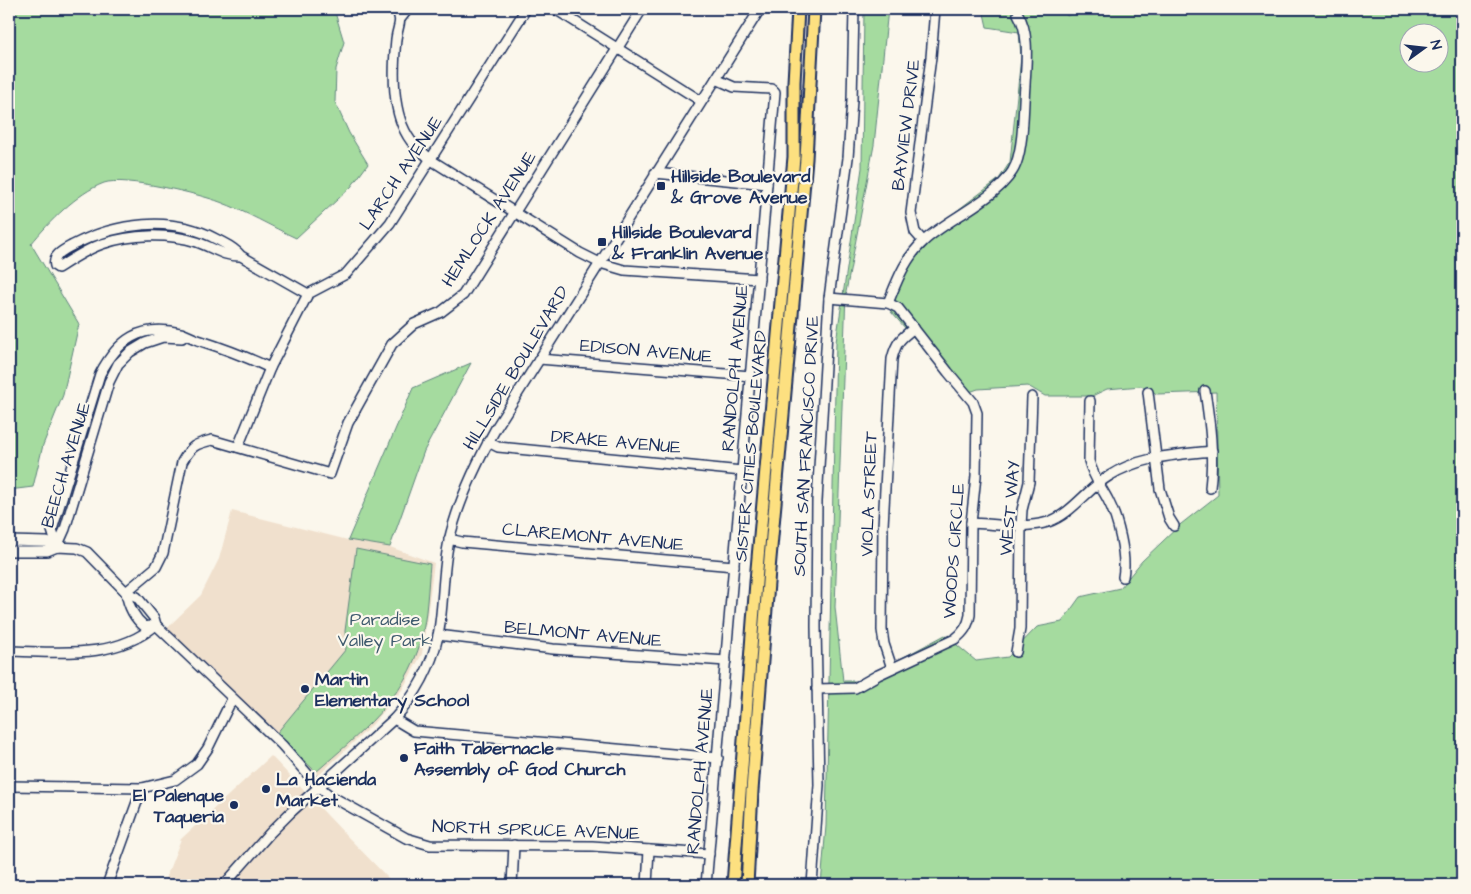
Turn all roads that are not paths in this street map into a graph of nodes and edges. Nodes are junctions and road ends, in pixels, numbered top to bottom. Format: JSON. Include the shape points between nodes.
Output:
{"nodes":[{"id":1,"x":396,"y":9,"type":"edge"},
{"id":2,"x":408,"y":9,"type":"edge"},
{"id":3,"x":526,"y":9,"type":"edge"},
{"id":4,"x":555,"y":9,"type":"edge"},
{"id":5,"x":642,"y":9,"type":"edge"},
{"id":6,"x":760,"y":9,"type":"edge"},
{"id":7,"x":798,"y":9,"type":"edge"},
{"id":8,"x":814,"y":9,"type":"edge"},
{"id":9,"x":854,"y":9,"type":"edge"},
{"id":10,"x":935,"y":9,"type":"edge"},
{"id":11,"x":1018,"y":14,"type":"dead end"},
{"id":12,"x":401,"y":18,"type":"junction"},
{"id":13,"x":617,"y":48,"type":"junction"},
{"id":14,"x":716,"y":79,"type":"junction"},
{"id":15,"x":701,"y":101,"type":"junction"},
{"id":16,"x":431,"y":160,"type":"junction"},
{"id":17,"x":655,"y":174,"type":"junction"},
{"id":18,"x":767,"y":184,"type":"junction"},
{"id":19,"x":515,"y":212,"type":"junction"},
{"id":20,"x":98,"y":233,"type":"junction"},
{"id":21,"x":923,"y":241,"type":"junction"},
{"id":22,"x":102,"y":244,"type":"junction"},
{"id":23,"x":240,"y":256,"type":"junction"},
{"id":24,"x":600,"y":263,"type":"junction"},
{"id":25,"x":759,"y":279,"type":"junction"},
{"id":26,"x":308,"y":294,"type":"junction"},
{"id":27,"x":829,"y":298,"type":"junction"},
{"id":28,"x":888,"y":304,"type":"junction"},
{"id":29,"x":914,"y":328,"type":"junction"},
{"id":30,"x":539,"y":359,"type":"junction"},
{"id":31,"x":270,"y":368,"type":"junction"},
{"id":32,"x":751,"y":376,"type":"junction"},
{"id":33,"x":1205,"y":391,"type":"dead end"},
{"id":34,"x":1148,"y":392,"type":"dead end"},
{"id":35,"x":1032,"y":397,"type":"dead end"},
{"id":36,"x":1090,"y":401,"type":"dead end"},
{"id":37,"x":488,"y":442,"type":"junction"},
{"id":38,"x":238,"y":447,"type":"junction"},
{"id":39,"x":1212,"y":451,"type":"junction"},
{"id":40,"x":1157,"y":457,"type":"junction"},
{"id":41,"x":742,"y":471,"type":"junction"},
{"id":42,"x":1098,"y":484,"type":"junction"},
{"id":43,"x":1210,"y":488,"type":"dead end"},
{"id":44,"x":971,"y":523,"type":"junction"},
{"id":45,"x":1021,"y":525,"type":"junction"},
{"id":46,"x":1174,"y":526,"type":"dead end"},
{"id":47,"x":449,"y":539,"type":"junction"},
{"id":48,"x":9,"y":541,"type":"edge"},
{"id":49,"x":57,"y":547,"type":"junction"},
{"id":50,"x":9,"y":551,"type":"edge"},
{"id":51,"x":734,"y":566,"type":"junction"},
{"id":52,"x":1123,"y":577,"type":"dead end"},
{"id":53,"x":126,"y":592,"type":"junction"},
{"id":54,"x":156,"y":625,"type":"junction"},
{"id":55,"x":438,"y":636,"type":"junction"},
{"id":56,"x":9,"y":651,"type":"edge"},
{"id":57,"x":1016,"y":652,"type":"dead end"},
{"id":58,"x":726,"y":662,"type":"junction"},
{"id":59,"x":892,"y":668,"type":"junction"},
{"id":60,"x":817,"y":689,"type":"junction"},
{"id":61,"x":232,"y":699,"type":"junction"},
{"id":62,"x":394,"y":719,"type":"junction"},
{"id":63,"x":718,"y":758,"type":"junction"},
{"id":64,"x":9,"y":786,"type":"edge"},
{"id":65,"x":318,"y":786,"type":"junction"},
{"id":66,"x":142,"y":788,"type":"junction"},
{"id":67,"x":514,"y":845,"type":"junction"},
{"id":68,"x":649,"y":850,"type":"junction"},
{"id":69,"x":709,"y":854,"type":"junction"},
{"id":70,"x":107,"y":885,"type":"edge"},
{"id":71,"x":224,"y":885,"type":"edge"},
{"id":72,"x":512,"y":885,"type":"edge"},
{"id":73,"x":647,"y":885,"type":"edge"},
{"id":74,"x":706,"y":885,"type":"edge"},
{"id":75,"x":733,"y":885,"type":"edge"},
{"id":76,"x":747,"y":885,"type":"edge"},
{"id":77,"x":812,"y":885,"type":"edge"}],
"edges":[{"from":1,"to":12,"type":"street"},
{"from":2,"to":12,"type":"street"},
{"from":3,"to":16,"type":"street","name":"LARCH AVENUE"},
{"from":4,"to":13,"type":"street"},
{"from":5,"to":13,"type":"street","name":"HEMLOCK AVENUE"},
{"from":6,"to":14,"type":"street","name":"HILLSIDE BOULEVARD"},
{"from":7,"to":75,"type":"main road","name":"SISTER CITIES BOULEVARD","via":[[794,157]]},
{"from":8,"to":76,"type":"main road","name":"SISTER CITIES BOULEVARD","via":[[806,159],[770,561]]},
{"from":9,"to":27,"type":"street","name":"SOUTH SAN FRANCISCO DRIVE","via":[[848,158]]},
{"from":10,"to":21,"type":"street","name":"BAYVIEW DRIVE","via":[[911,213],[915,232]]},
{"from":11,"to":21,"type":"street","via":[[1025,31],[1026,69],[1016,164],[1009,178],[997,189]]},
{"from":12,"to":16,"type":"street","via":[[394,84],[399,114],[411,140]]},
{"from":13,"to":15,"type":"street"},
{"from":13,"to":19,"type":"street","name":"HEMLOCK AVENUE"},
{"from":14,"to":15,"type":"street","name":"HILLSIDE BOULEVARD"},
{"from":14,"to":18,"type":"street","name":"RANDOLPH AVENUE","via":[[734,88],[772,89],[775,92]]},
{"from":15,"to":17,"type":"street","name":"HILLSIDE BOULEVARD"},
{"from":16,"to":19,"type":"street"},
{"from":16,"to":26,"type":"street","name":"LARCH AVENUE","via":[[390,223],[346,274]]},
{"from":17,"to":18,"type":"street"},
{"from":17,"to":24,"type":"street","name":"HILLSIDE BOULEVARD"},
{"from":18,"to":25,"type":"street","name":"RANDOLPH AVENUE"},
{"from":19,"to":24,"type":"street"},
{"from":19,"to":38,"type":"street","name":"HEMLOCK AVENUE","via":[[463,295],[441,312],[414,324],[392,344],[348,423],[330,474]]},
{"from":20,"to":22,"type":"street"},
{"from":20,"to":22,"type":"street","via":[[62,251],[56,257],[55,266],[58,268]]},
{"from":20,"to":23,"type":"street","via":[[129,226],[171,225],[211,236],[235,249]]},
{"from":21,"to":28,"type":"street","via":[[902,269]]},
{"from":22,"to":23,"type":"street","via":[[140,236],[160,236],[198,243],[231,257]]},
{"from":23,"to":26,"type":"street"},
{"from":24,"to":25,"type":"street","via":[[624,270]]},
{"from":24,"to":30,"type":"street","name":"HILLSIDE BOULEVARD"},
{"from":25,"to":32,"type":"street","name":"RANDOLPH AVENUE"},
{"from":26,"to":31,"type":"street"},
{"from":27,"to":28,"type":"street"},
{"from":27,"to":60,"type":"street","name":"SOUTH SAN FRANCISCO DRIVE","via":[[817,501]]},
{"from":28,"to":29,"type":"street","via":[[898,308]]},
{"from":29,"to":44,"type":"street","name":"WOODS CIRCLE","via":[[973,402],[977,412]]},
{"from":29,"to":59,"type":"street","name":"VIOLA STREET","via":[[901,338],[892,359],[883,526],[882,630]]},
{"from":30,"to":32,"type":"street","name":"EDISON AVENUE"},
{"from":30,"to":37,"type":"street","name":"HILLSIDE BOULEVARD"},
{"from":31,"to":38,"type":"street"},
{"from":31,"to":49,"type":"street","name":"BEECH AVENUE","via":[[231,350],[163,330],[146,332],[125,341],[110,355],[100,374],[52,530]]},
{"from":32,"to":41,"type":"street","name":"RANDOLPH AVENUE"},
{"from":33,"to":39,"type":"street"},
{"from":34,"to":40,"type":"street"},
{"from":35,"to":45,"type":"street","name":"WEST WAY","via":[[1029,482]]},
{"from":36,"to":42,"type":"street","via":[[1090,461]]},
{"from":37,"to":41,"type":"street","name":"DRAKE AVENUE","via":[[498,448]]},
{"from":37,"to":47,"type":"street","name":"HILLSIDE BOULEVARD","via":[[468,483]]},
{"from":38,"to":53,"type":"street","name":"HEMLOCK AVENUE","via":[[212,440],[196,444],[187,452],[182,462],[163,553],[156,567]]},
{"from":39,"to":40,"type":"street"},
{"from":39,"to":43,"type":"street"},
{"from":40,"to":42,"type":"street","via":[[1121,469]]},
{"from":40,"to":46,"type":"street","via":[[1160,489]]},
{"from":41,"to":51,"type":"street","name":"RANDOLPH AVENUE"},
{"from":42,"to":45,"type":"street","via":[[1064,514],[1036,525]]},
{"from":42,"to":52,"type":"street","via":[[1109,501],[1120,534]]},
{"from":44,"to":45,"type":"street"},
{"from":44,"to":59,"type":"street","name":"WOODS CIRCLE","via":[[968,624],[955,639]]},
{"from":45,"to":57,"type":"street","name":"WEST WAY","via":[[1020,629]]},
{"from":47,"to":51,"type":"street","name":"CLAREMONT AVENUE"},
{"from":47,"to":55,"type":"street","name":"HILLSIDE BOULEVARD"},
{"from":48,"to":49,"type":"street","via":[[46,542]]},
{"from":49,"to":50,"type":"street","via":[[47,551]]},
{"from":49,"to":53,"type":"street","via":[[87,552]]},
{"from":51,"to":58,"type":"street","name":"RANDOLPH AVENUE"},
{"from":53,"to":54,"type":"street","via":[[137,597]]},
{"from":53,"to":54,"type":"street","via":[[127,602],[139,622],[145,627]]},
{"from":54,"to":56,"type":"street","via":[[130,642],[93,652]]},
{"from":54,"to":61,"type":"street","name":"NORTH SPRUCE AVENUE"},
{"from":55,"to":58,"type":"street","name":"BELMONT AVENUE","via":[[553,649]]},
{"from":55,"to":62,"type":"street","name":"HILLSIDE BOULEVARD","via":[[422,683]]},
{"from":58,"to":63,"type":"street","name":"RANDOLPH AVENUE"},
{"from":59,"to":60,"type":"street","name":"WOODS CIRCLE","via":[[854,688]]},
{"from":60,"to":77,"type":"street","name":"SOUTH SAN FRANCISCO DRIVE","via":[[819,785]]},
{"from":61,"to":65,"type":"street","name":"NORTH SPRUCE AVENUE","via":[[282,745]]},
{"from":61,"to":66,"type":"street","via":[[197,764],[174,780]]},
{"from":62,"to":63,"type":"street","via":[[414,731]]},
{"from":62,"to":65,"type":"street","name":"HILLSIDE BOULEVARD"},
{"from":63,"to":69,"type":"street","name":"RANDOLPH AVENUE"},
{"from":64,"to":66,"type":"street"},
{"from":65,"to":67,"type":"street","name":"NORTH SPRUCE AVENUE","via":[[406,838],[430,845]]},
{"from":65,"to":71,"type":"street","name":"HILLSIDE BOULEVARD"},
{"from":66,"to":70,"type":"street"},
{"from":67,"to":68,"type":"street","name":"NORTH SPRUCE AVENUE"},
{"from":67,"to":72,"type":"street"},
{"from":68,"to":69,"type":"street","name":"NORTH SPRUCE AVENUE"},
{"from":68,"to":73,"type":"street"},
{"from":69,"to":74,"type":"street","name":"RANDOLPH AVENUE"}]}
